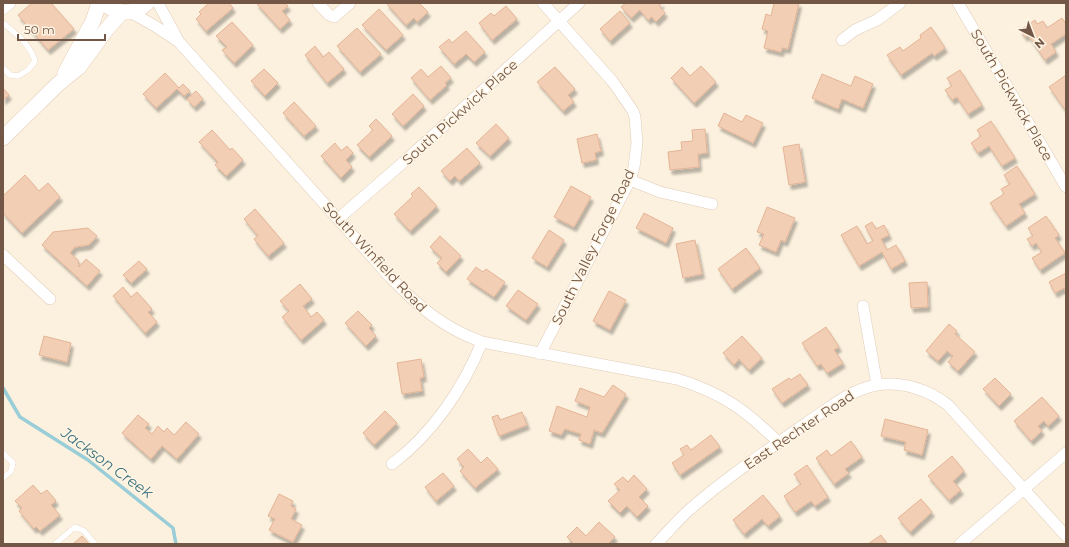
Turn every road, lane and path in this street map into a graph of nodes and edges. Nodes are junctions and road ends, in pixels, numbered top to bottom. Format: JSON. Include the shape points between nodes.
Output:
{"nodes":[{"id":1,"x":10,"y":3,"type":"edge"},
{"id":2,"x":98,"y":3,"type":"edge"},
{"id":3,"x":104,"y":3,"type":"edge"},
{"id":4,"x":146,"y":3,"type":"edge"},
{"id":5,"x":158,"y":3,"type":"edge"},
{"id":6,"x":318,"y":3,"type":"edge"},
{"id":7,"x":350,"y":3,"type":"edge"},
{"id":8,"x":543,"y":3,"type":"edge"},
{"id":9,"x":579,"y":3,"type":"edge"},
{"id":10,"x":900,"y":3,"type":"edge"},
{"id":11,"x":958,"y":3,"type":"edge"},
{"id":12,"x":3,"y":9,"type":"edge"},
{"id":13,"x":126,"y":12,"type":"junction"},
{"id":14,"x":559,"y":20,"type":"junction"},
{"id":15,"x":3,"y":23,"type":"edge"},
{"id":16,"x":842,"y":40,"type":"dead end"},
{"id":17,"x":179,"y":42,"type":"junction"},
{"id":18,"x":3,"y":68,"type":"edge"},
{"id":19,"x":58,"y":84,"type":"junction"},
{"id":20,"x":3,"y":138,"type":"edge"},
{"id":21,"x":630,"y":180,"type":"junction"},
{"id":22,"x":1066,"y":187,"type":"edge"},
{"id":23,"x":712,"y":204,"type":"dead end"},
{"id":24,"x":338,"y":219,"type":"junction"},
{"id":25,"x":3,"y":255,"type":"edge"},
{"id":26,"x":50,"y":299,"type":"dead end"},
{"id":27,"x":863,"y":306,"type":"dead end"},
{"id":28,"x":482,"y":342,"type":"junction"},
{"id":29,"x":540,"y":354,"type":"junction"},
{"id":30,"x":877,"y":385,"type":"junction"},
{"id":31,"x":779,"y":442,"type":"junction"},
{"id":32,"x":3,"y":453,"type":"edge"},
{"id":33,"x":1066,"y":453,"type":"edge"},
{"id":34,"x":392,"y":464,"type":"dead end"},
{"id":35,"x":3,"y":478,"type":"edge"},
{"id":36,"x":1024,"y":489,"type":"junction"},
{"id":37,"x":1066,"y":536,"type":"edge"},
{"id":38,"x":55,"y":544,"type":"edge"},
{"id":39,"x":96,"y":544,"type":"edge"},
{"id":40,"x":656,"y":544,"type":"edge"},
{"id":41,"x":960,"y":544,"type":"edge"}],
"edges":[{"from":1,"to":12,"type":"street"},
{"from":2,"to":19,"type":"main road","via":[[92,21]]},
{"from":3,"to":13,"type":"main road"},
{"from":4,"to":13,"type":"main road","via":[[139,9]]},
{"from":5,"to":17,"type":"street","name":"South Winfield Road"},
{"from":6,"to":7,"type":"street","via":[[334,17]]},
{"from":8,"to":14,"type":"street","name":"South Valley Forge Road"},
{"from":9,"to":14,"type":"street","name":"South Pickwick Place"},
{"from":10,"to":16,"type":"street","via":[[878,20],[855,30]]},
{"from":11,"to":22,"type":"street","name":"South Pickwick Place"},
{"from":13,"to":17,"type":"street","name":"South Winfield Road","via":[[155,26]]},
{"from":13,"to":19,"type":"main road","via":[[106,30],[79,67]]},
{"from":14,"to":21,"type":"street","name":"South Valley Forge Road","via":[[613,82],[633,111],[637,143]]},
{"from":14,"to":24,"type":"street","name":"South Pickwick Place"},
{"from":15,"to":18,"type":"lane","via":[[24,42],[35,61],[28,70],[18,76],[10,75]]},
{"from":17,"to":24,"type":"street","name":"South Winfield Road"},
{"from":19,"to":20,"type":"main road"},
{"from":21,"to":23,"type":"street","via":[[660,192]]},
{"from":21,"to":29,"type":"street","name":"South Valley Forge Road"},
{"from":24,"to":28,"type":"street","name":"South Winfield Road","via":[[416,304],[438,320]]},
{"from":25,"to":26,"type":"street"},
{"from":27,"to":30,"type":"street"},
{"from":28,"to":29,"type":"street","name":"South Winfield Road"},
{"from":28,"to":34,"type":"street","via":[[463,380],[426,435]]},
{"from":29,"to":31,"type":"street","name":"South Winfield Road","via":[[677,379],[698,386],[730,401],[756,420]]},
{"from":30,"to":31,"type":"street","name":"East Rechter Road","via":[[846,397]]},
{"from":30,"to":36,"type":"street","name":"East Rechter Road","via":[[918,389],[943,402],[959,416]]},
{"from":31,"to":40,"type":"street","name":"East Rechter Road","via":[[712,490]]},
{"from":32,"to":35,"type":"lane","via":[[12,463],[11,471]]},
{"from":33,"to":36,"type":"street"},
{"from":36,"to":37,"type":"street","name":"East Rechter Road"},
{"from":36,"to":41,"type":"street"},
{"from":38,"to":39,"type":"lane","via":[[75,527],[84,531]]}]}
